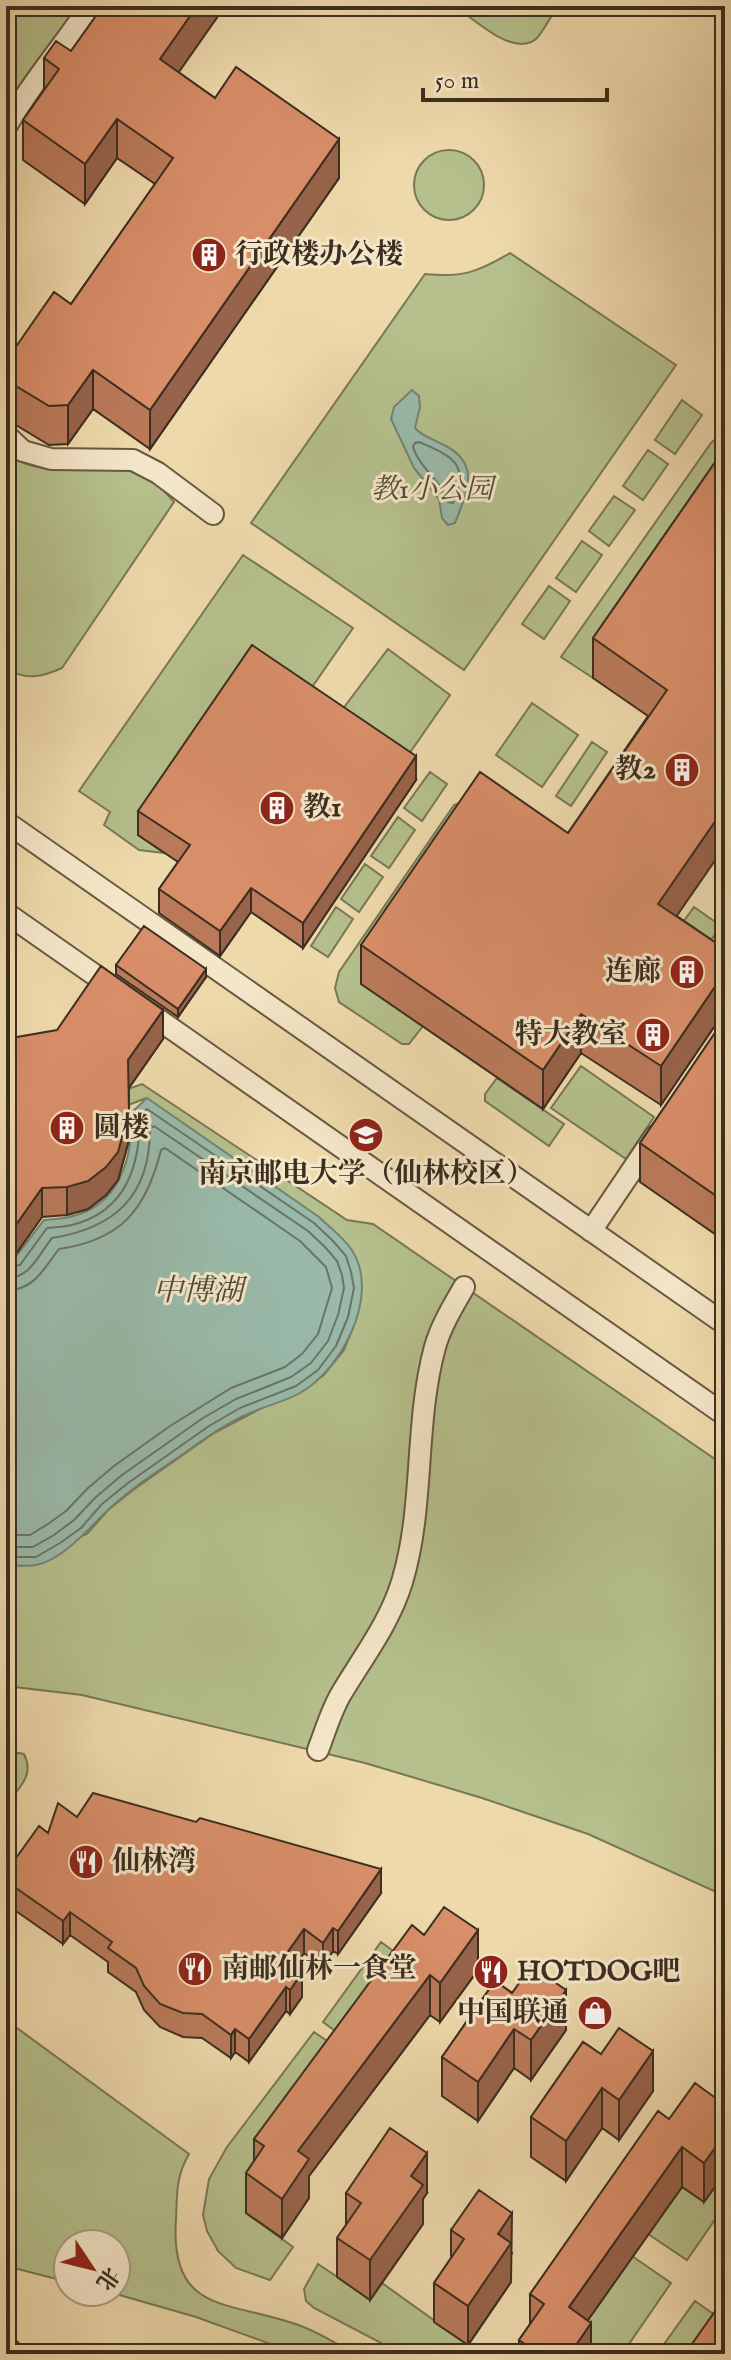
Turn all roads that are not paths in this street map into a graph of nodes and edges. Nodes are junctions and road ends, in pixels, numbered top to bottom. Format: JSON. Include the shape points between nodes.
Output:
{"nodes":[{"id":1,"x":90,"y":6,"type":"edge"},
{"id":2,"x":6,"y":127,"type":"edge"},
{"id":3,"x":6,"y":435,"type":"edge"},
{"id":4,"x":213,"y":514,"type":"dead end"},
{"id":5,"x":6,"y":822,"type":"edge"},
{"id":6,"x":6,"y":913,"type":"edge"},
{"id":7,"x":663,"y":1126,"type":"edge"},
{"id":8,"x":591,"y":1231,"type":"junction"},
{"id":9,"x":464,"y":1287,"type":"dead end"},
{"id":10,"x":725,"y":1324,"type":"edge"},
{"id":11,"x":725,"y":1415,"type":"edge"},
{"id":12,"x":318,"y":1750,"type":"dead end"}],
"edges":[{"from":1,"to":2,"type":"street"},
{"from":3,"to":4,"type":"street","via":[[23,451],[51,459],[133,460]]},
{"from":5,"to":8,"type":"street"},
{"from":6,"to":11,"type":"street"},
{"from":7,"to":8,"type":"street"},
{"from":8,"to":10,"type":"street"},
{"from":9,"to":12,"type":"street","via":[[436,1344],[428,1377],[418,1499],[402,1582],[384,1627],[339,1697]]}]}
